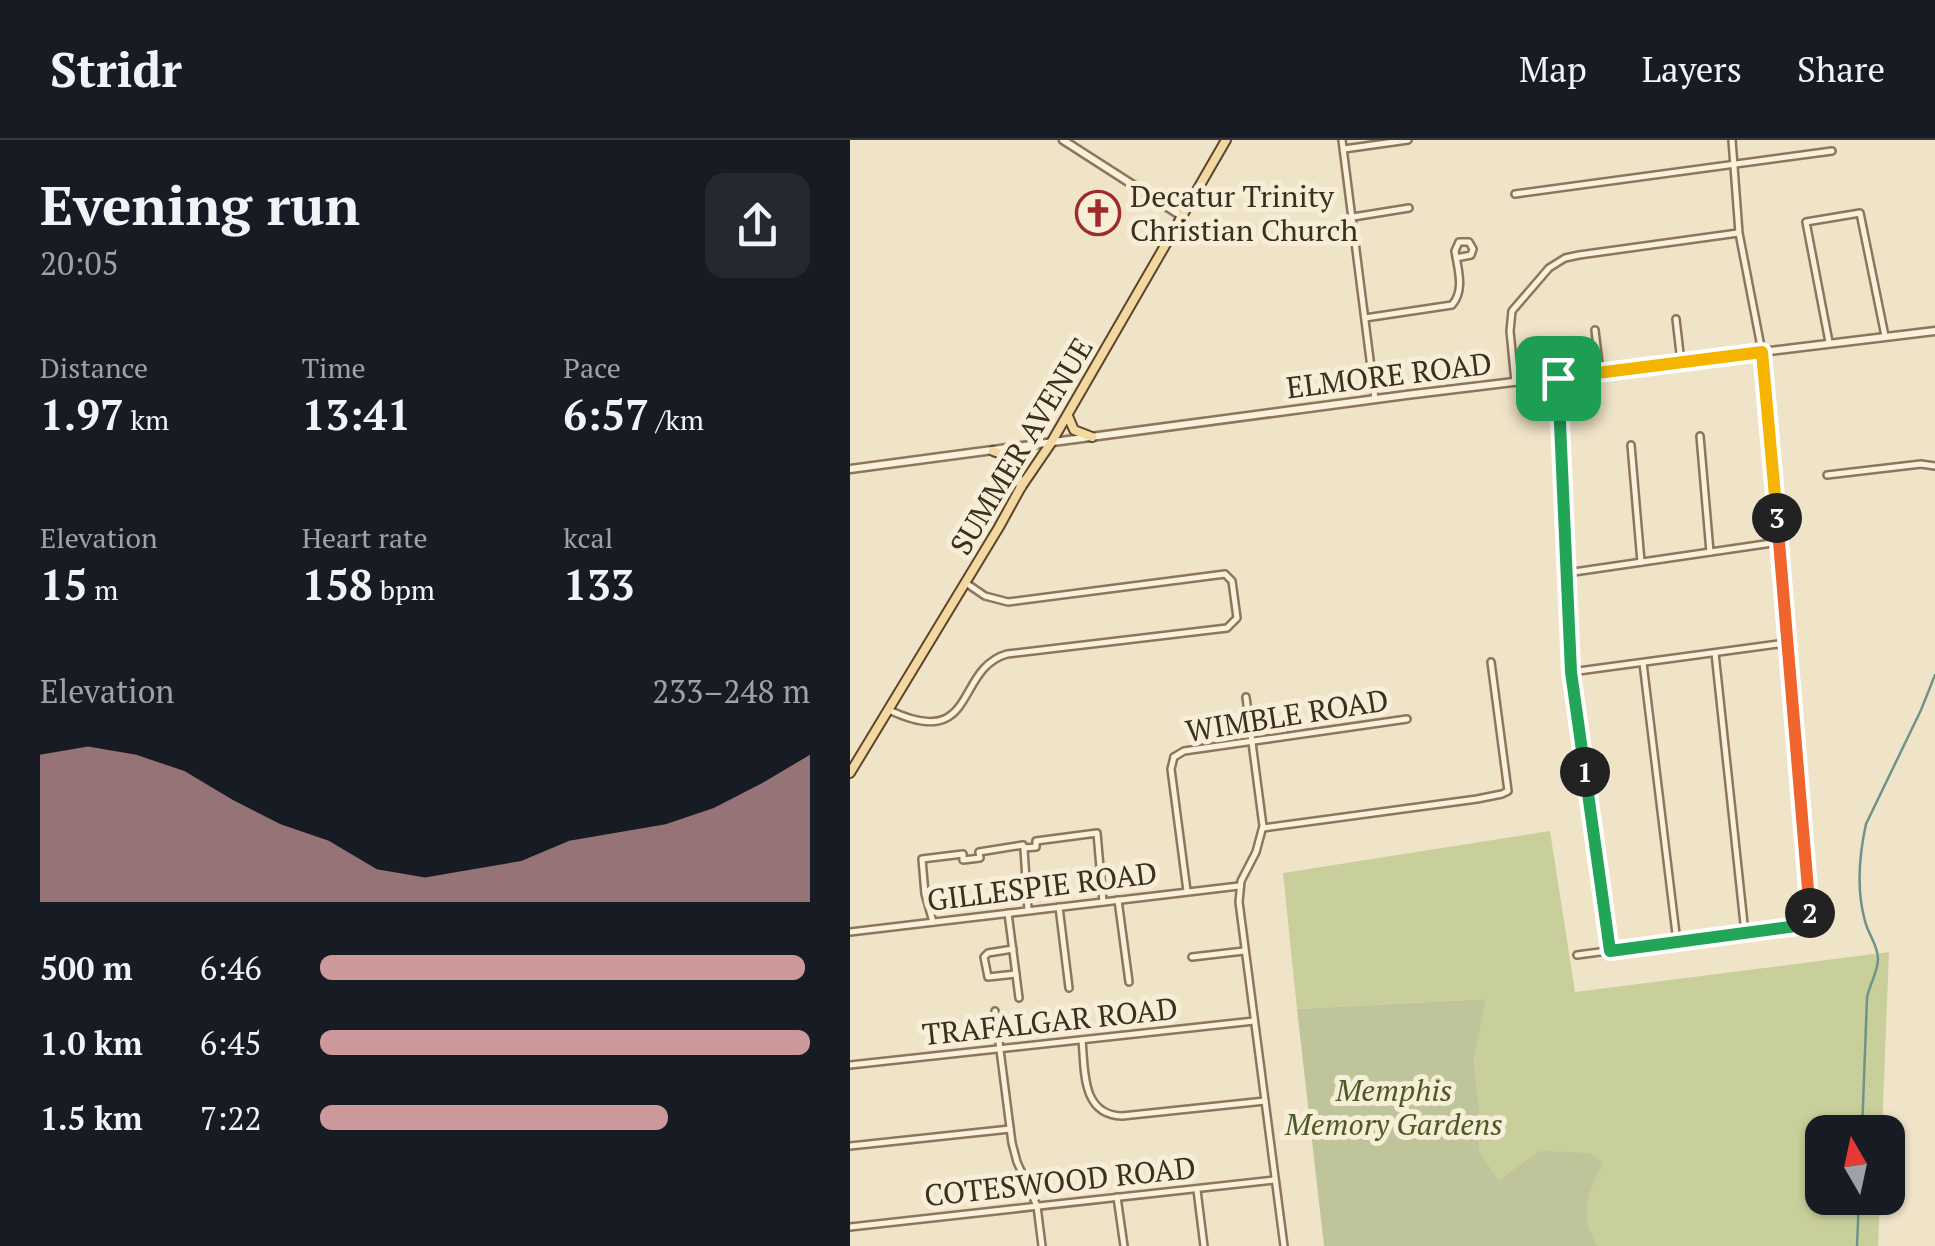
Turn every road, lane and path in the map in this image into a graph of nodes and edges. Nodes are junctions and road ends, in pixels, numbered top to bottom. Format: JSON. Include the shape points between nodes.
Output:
{"nodes":[{"id":1,"x":1063,"y":140,"type":"edge"},
{"id":2,"x":1226,"y":140,"type":"edge"},
{"id":3,"x":1342,"y":140,"type":"edge"},
{"id":4,"x":1408,"y":140,"type":"edge"},
{"id":5,"x":1732,"y":140,"type":"edge"},
{"id":6,"x":1344,"y":149,"type":"junction"},
{"id":7,"x":1832,"y":151,"type":"dead end"},
{"id":8,"x":1736,"y":165,"type":"junction"},
{"id":9,"x":1515,"y":194,"type":"dead end"},
{"id":10,"x":1409,"y":208,"type":"dead end"},
{"id":11,"x":1183,"y":217,"type":"junction"},
{"id":12,"x":1352,"y":217,"type":"junction"},
{"id":13,"x":1738,"y":233,"type":"junction"},
{"id":14,"x":1456,"y":258,"type":"dead end"},
{"id":15,"x":1365,"y":318,"type":"junction"},
{"id":16,"x":1676,"y":319,"type":"dead end"},
{"id":17,"x":1595,"y":330,"type":"dead end"},
{"id":18,"x":1935,"y":331,"type":"edge"},
{"id":19,"x":1885,"y":336,"type":"junction"},
{"id":20,"x":1829,"y":342,"type":"junction"},
{"id":21,"x":1762,"y":352,"type":"junction"},
{"id":22,"x":1681,"y":362,"type":"junction"},
{"id":23,"x":1600,"y":372,"type":"junction"},
{"id":24,"x":1558,"y":378,"type":"junction"},
{"id":25,"x":1515,"y":382,"type":"junction"},
{"id":26,"x":1376,"y":399,"type":"junction"},
{"id":27,"x":1069,"y":411,"type":"junction"},
{"id":28,"x":1700,"y":436,"type":"dead end"},
{"id":29,"x":1092,"y":437,"type":"junction"},
{"id":30,"x":1051,"y":442,"type":"junction"},
{"id":31,"x":1631,"y":445,"type":"dead end"},
{"id":32,"x":993,"y":451,"type":"junction"},
{"id":33,"x":1935,"y":466,"type":"edge"},
{"id":34,"x":850,"y":470,"type":"edge"},
{"id":35,"x":1828,"y":475,"type":"dead end"},
{"id":36,"x":1021,"y":487,"type":"junction"},
{"id":37,"x":1779,"y":542,"type":"junction"},
{"id":38,"x":1710,"y":552,"type":"junction"},
{"id":39,"x":1641,"y":562,"type":"junction"},
{"id":40,"x":1567,"y":572,"type":"junction"},
{"id":41,"x":966,"y":583,"type":"junction"},
{"id":42,"x":1787,"y":643,"type":"junction"},
{"id":43,"x":1716,"y":653,"type":"junction"},
{"id":44,"x":1491,"y":662,"type":"dead end"},
{"id":45,"x":1644,"y":662,"type":"junction"},
{"id":46,"x":1571,"y":672,"type":"junction"},
{"id":47,"x":1246,"y":696,"type":"dead end"},
{"id":48,"x":888,"y":710,"type":"junction"},
{"id":49,"x":1407,"y":718,"type":"dead end"},
{"id":50,"x":1253,"y":741,"type":"junction"},
{"id":51,"x":850,"y":773,"type":"edge"},
{"id":52,"x":1263,"y":828,"type":"junction"},
{"id":53,"x":1024,"y":848,"type":"junction"},
{"id":54,"x":1240,"y":886,"type":"junction"},
{"id":55,"x":1187,"y":891,"type":"junction"},
{"id":56,"x":1118,"y":900,"type":"junction"},
{"id":57,"x":1103,"y":902,"type":"junction"},
{"id":58,"x":1058,"y":907,"type":"junction"},
{"id":59,"x":1028,"y":910,"type":"junction"},
{"id":60,"x":1008,"y":912,"type":"junction"},
{"id":61,"x":933,"y":922,"type":"junction"},
{"id":62,"x":850,"y":932,"type":"edge"},
{"id":63,"x":1745,"y":933,"type":"junction"},
{"id":64,"x":1677,"y":942,"type":"junction"},
{"id":65,"x":1013,"y":949,"type":"junction"},
{"id":66,"x":1245,"y":950,"type":"junction"},
{"id":67,"x":1610,"y":951,"type":"junction"},
{"id":68,"x":1577,"y":955,"type":"dead end"},
{"id":69,"x":1192,"y":957,"type":"dead end"},
{"id":70,"x":1016,"y":974,"type":"junction"},
{"id":71,"x":1128,"y":982,"type":"dead end"},
{"id":72,"x":1069,"y":988,"type":"dead end"},
{"id":73,"x":1019,"y":998,"type":"dead end"},
{"id":74,"x":995,"y":1011,"type":"dead end"},
{"id":75,"x":1254,"y":1021,"type":"junction"},
{"id":76,"x":1082,"y":1040,"type":"junction"},
{"id":77,"x":1000,"y":1049,"type":"junction"},
{"id":78,"x":850,"y":1065,"type":"edge"},
{"id":79,"x":1265,"y":1100,"type":"junction"},
{"id":80,"x":1010,"y":1129,"type":"junction"},
{"id":81,"x":850,"y":1146,"type":"edge"},
{"id":82,"x":1276,"y":1180,"type":"junction"},
{"id":83,"x":1196,"y":1188,"type":"junction"},
{"id":84,"x":1117,"y":1197,"type":"junction"},
{"id":85,"x":1037,"y":1206,"type":"junction"},
{"id":86,"x":850,"y":1227,"type":"edge"},
{"id":87,"x":1042,"y":1246,"type":"edge"},
{"id":88,"x":1124,"y":1246,"type":"edge"},
{"id":89,"x":1204,"y":1246,"type":"edge"},
{"id":90,"x":1284,"y":1246,"type":"edge"}],
"edges":[{"from":1,"to":11,"type":"street"},
{"from":2,"to":11,"type":"main road","name":"SUMMER AVENUE"},
{"from":3,"to":6,"type":"street"},
{"from":4,"to":6,"type":"street"},
{"from":5,"to":8,"type":"street"},
{"from":6,"to":12,"type":"street"},
{"from":7,"to":8,"type":"street"},
{"from":8,"to":9,"type":"street"},
{"from":8,"to":13,"type":"street"},
{"from":10,"to":12,"type":"street"},
{"from":11,"to":27,"type":"main road","name":"SUMMER AVENUE"},
{"from":12,"to":15,"type":"street"},
{"from":13,"to":21,"type":"street"},
{"from":13,"to":25,"type":"street","via":[[1579,255],[1548,268],[1512,311]]},
{"from":14,"to":15,"type":"street","via":[[1460,289],[1452,305]]},
{"from":15,"to":26,"type":"street"},
{"from":16,"to":22,"type":"street"},
{"from":17,"to":23,"type":"street"},
{"from":18,"to":19,"type":"street","name":"ELMORE ROAD"},
{"from":19,"to":20,"type":"street","name":"ELMORE ROAD"},
{"from":19,"to":20,"type":"street","via":[[1860,212],[1806,222]]},
{"from":20,"to":21,"type":"street","name":"ELMORE ROAD"},
{"from":21,"to":22,"type":"street","name":"ELMORE ROAD"},
{"from":21,"to":37,"type":"street"},
{"from":22,"to":23,"type":"street","name":"ELMORE ROAD"},
{"from":23,"to":24,"type":"street","name":"ELMORE ROAD"},
{"from":24,"to":25,"type":"street","name":"ELMORE ROAD"},
{"from":24,"to":40,"type":"street"},
{"from":25,"to":26,"type":"street","name":"ELMORE ROAD"},
{"from":26,"to":29,"type":"street","name":"ELMORE ROAD"},
{"from":27,"to":29,"type":"main road","via":[[1074,430]]},
{"from":27,"to":30,"type":"main road","name":"SUMMER AVENUE"},
{"from":28,"to":38,"type":"street"},
{"from":29,"to":30,"type":"street","name":"ELMORE ROAD"},
{"from":30,"to":32,"type":"street","name":"ELMORE ROAD"},
{"from":30,"to":36,"type":"main road","name":"SUMMER AVENUE"},
{"from":31,"to":39,"type":"street"},
{"from":32,"to":34,"type":"street","name":"ELMORE ROAD"},
{"from":32,"to":36,"type":"main road","via":[[1013,462]]},
{"from":33,"to":35,"type":"street"},
{"from":36,"to":41,"type":"main road","name":"SUMMER AVENUE"},
{"from":37,"to":38,"type":"street"},
{"from":37,"to":42,"type":"street"},
{"from":38,"to":39,"type":"street"},
{"from":39,"to":40,"type":"street"},
{"from":40,"to":46,"type":"street"},
{"from":41,"to":48,"type":"main road","name":"SUMMER AVENUE"},
{"from":41,"to":48,"type":"street","via":[[1008,602],[1225,574],[1237,618],[1227,628],[1007,654],[986,665],[950,716],[916,722]]},
{"from":42,"to":43,"type":"street"},
{"from":42,"to":63,"type":"street","via":[[1812,924]]},
{"from":43,"to":45,"type":"street"},
{"from":43,"to":63,"type":"street"},
{"from":44,"to":52,"type":"street","via":[[1508,790]]},
{"from":45,"to":46,"type":"street"},
{"from":45,"to":64,"type":"street"},
{"from":46,"to":67,"type":"street"},
{"from":47,"to":50,"type":"street"},
{"from":48,"to":51,"type":"main road","name":"SUMMER AVENUE"},
{"from":49,"to":50,"type":"street","name":"WIMBLE ROAD"},
{"from":50,"to":52,"type":"street"},
{"from":50,"to":55,"type":"street","name":"WIMBLE ROAD","via":[[1172,755]]},
{"from":52,"to":54,"type":"street"},
{"from":53,"to":57,"type":"street","via":[[1096,833]]},
{"from":53,"to":59,"type":"street"},
{"from":53,"to":61,"type":"street","via":[[963,860],[962,854],[922,859]]},
{"from":54,"to":55,"type":"street","name":"GILLESPIE ROAD"},
{"from":54,"to":66,"type":"street"},
{"from":55,"to":56,"type":"street","name":"GILLESPIE ROAD"},
{"from":56,"to":57,"type":"street","name":"GILLESPIE ROAD"},
{"from":56,"to":71,"type":"street"},
{"from":57,"to":58,"type":"street","name":"GILLESPIE ROAD"},
{"from":58,"to":59,"type":"street","name":"GILLESPIE ROAD"},
{"from":58,"to":72,"type":"street"},
{"from":59,"to":60,"type":"street","name":"GILLESPIE ROAD"},
{"from":60,"to":61,"type":"street","name":"GILLESPIE ROAD"},
{"from":60,"to":65,"type":"street"},
{"from":61,"to":62,"type":"street","name":"GILLESPIE ROAD"},
{"from":63,"to":64,"type":"street"},
{"from":64,"to":67,"type":"street"},
{"from":65,"to":70,"type":"street"},
{"from":65,"to":70,"type":"street","via":[[984,957],[988,977]]},
{"from":66,"to":69,"type":"street"},
{"from":66,"to":75,"type":"street"},
{"from":67,"to":68,"type":"street"},
{"from":70,"to":73,"type":"street"},
{"from":74,"to":77,"type":"street"},
{"from":75,"to":76,"type":"street","name":"TRAFALGAR ROAD"},
{"from":75,"to":79,"type":"street"},
{"from":76,"to":77,"type":"street","name":"TRAFALGAR ROAD"},
{"from":76,"to":79,"type":"street","via":[[1089,1096],[1109,1115]]},
{"from":77,"to":78,"type":"street","name":"TRAFALGAR ROAD"},
{"from":77,"to":80,"type":"street"},
{"from":79,"to":82,"type":"street"},
{"from":80,"to":81,"type":"street"},
{"from":80,"to":85,"type":"street"},
{"from":82,"to":83,"type":"street","name":"COTESWOOD ROAD"},
{"from":82,"to":90,"type":"street"},
{"from":83,"to":84,"type":"street","name":"COTESWOOD ROAD"},
{"from":83,"to":89,"type":"street"},
{"from":84,"to":85,"type":"street","name":"COTESWOOD ROAD"},
{"from":84,"to":88,"type":"street"},
{"from":85,"to":86,"type":"street","name":"COTESWOOD ROAD"},
{"from":85,"to":87,"type":"street"}]}
